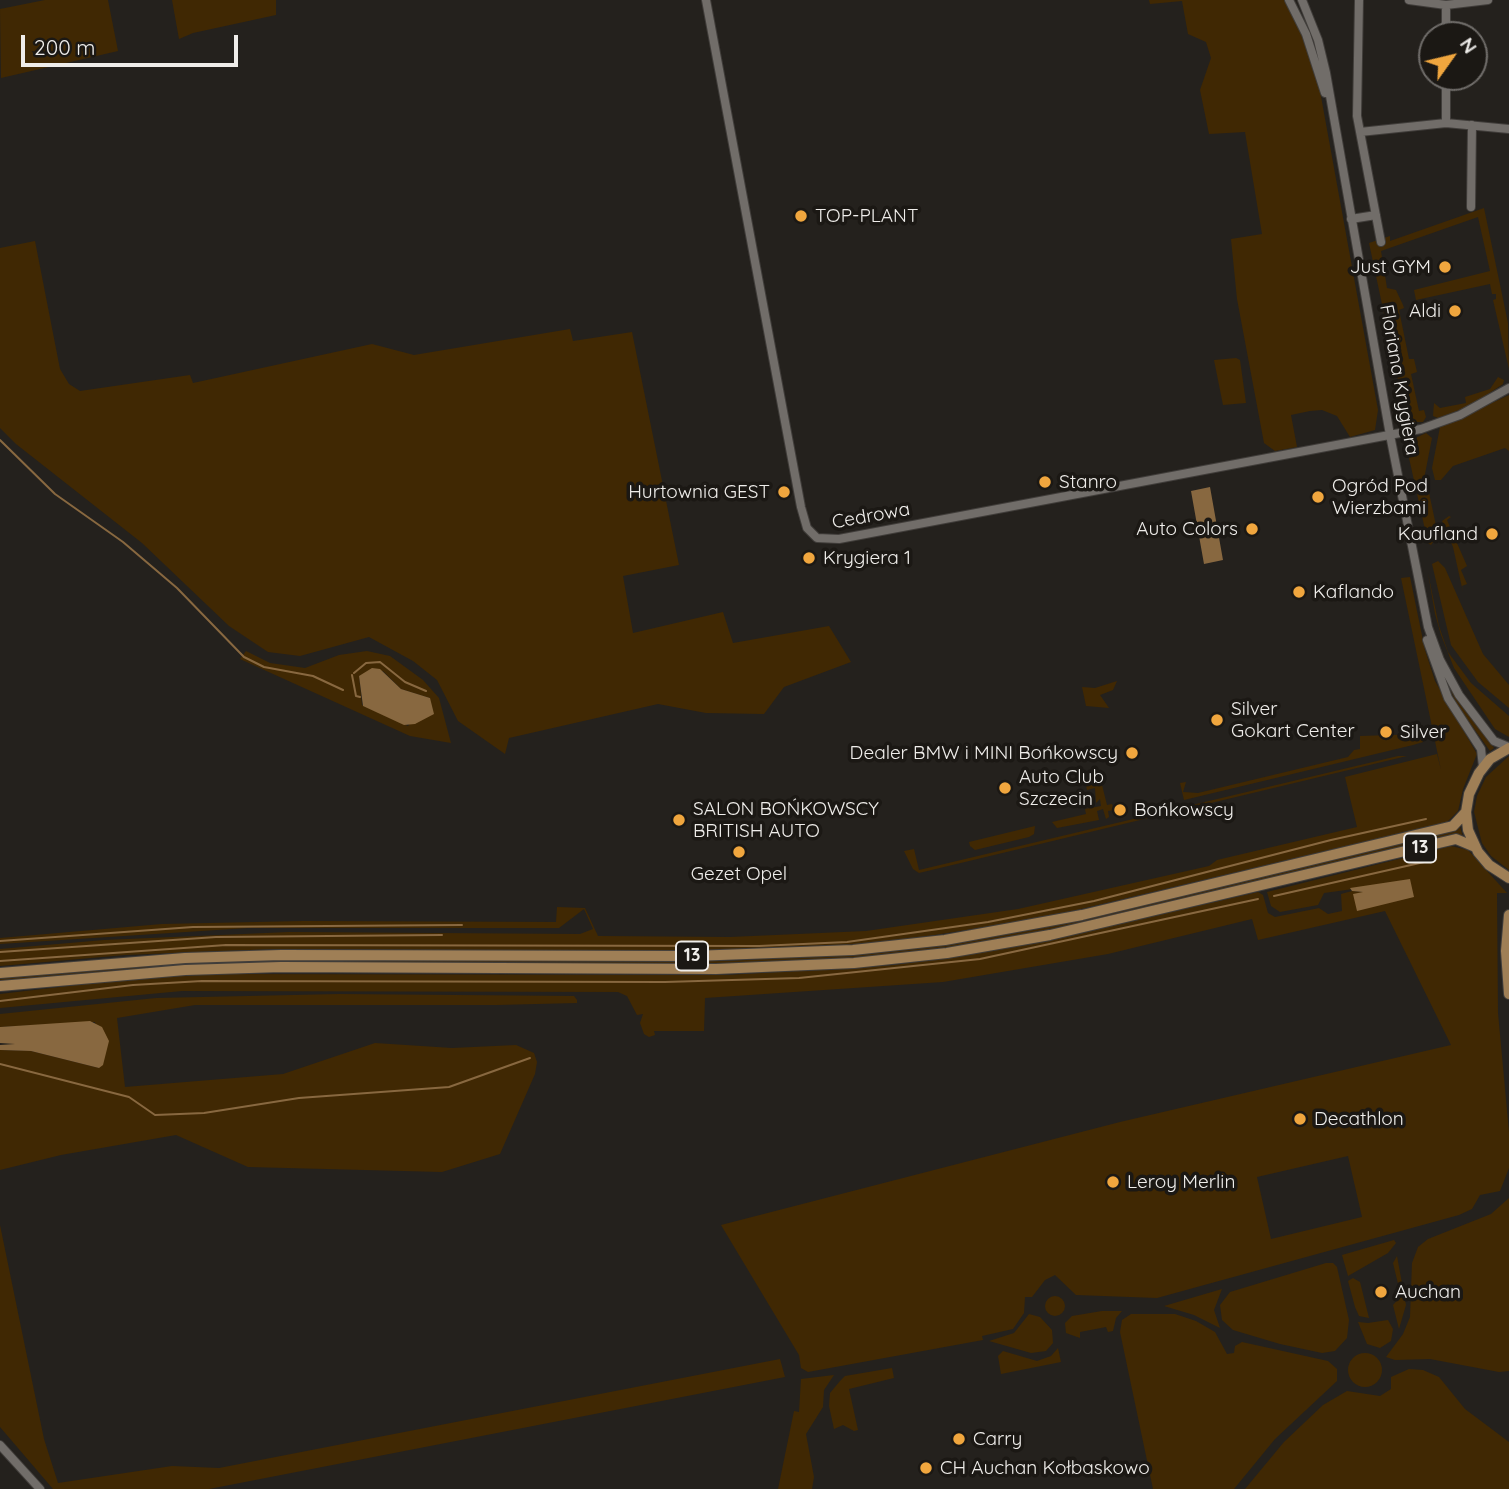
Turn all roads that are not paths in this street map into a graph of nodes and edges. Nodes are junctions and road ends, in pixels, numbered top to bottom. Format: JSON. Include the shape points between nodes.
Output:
{"nodes":[{"id":1,"x":706,"y":0,"type":"edge"},
{"id":2,"x":1289,"y":0,"type":"edge"},
{"id":3,"x":1302,"y":0,"type":"edge"},
{"id":4,"x":1359,"y":0,"type":"edge"},
{"id":5,"x":1409,"y":0,"type":"edge"},
{"id":6,"x":1488,"y":0,"type":"edge"},
{"id":7,"x":1446,"y":5,"type":"junction"},
{"id":8,"x":1446,"y":21,"type":"edge"},
{"id":9,"x":1446,"y":91,"type":"edge"},
{"id":10,"x":1331,"y":109,"type":"junction"},
{"id":11,"x":1446,"y":123,"type":"junction"},
{"id":12,"x":1472,"y":124,"type":"junction"},
{"id":13,"x":1509,"y":129,"type":"edge"},
{"id":14,"x":1360,"y":132,"type":"junction"},
{"id":15,"x":1471,"y":207,"type":"dead end"},
{"id":16,"x":1376,"y":215,"type":"junction"},
{"id":17,"x":1351,"y":219,"type":"junction"},
{"id":18,"x":1381,"y":242,"type":"dead end"},
{"id":19,"x":1509,"y":388,"type":"edge"},
{"id":20,"x":1390,"y":435,"type":"junction"},
{"id":21,"x":1417,"y":575,"type":"junction"},
{"id":22,"x":1509,"y":747,"type":"edge"},
{"id":23,"x":1482,"y":768,"type":"junction"},
{"id":24,"x":1466,"y":812,"type":"junction"},
{"id":25,"x":1475,"y":847,"type":"junction"},
{"id":26,"x":1507,"y":879,"type":"edge"},
{"id":27,"x":1509,"y":915,"type":"edge"},
{"id":28,"x":0,"y":972,"type":"edge"},
{"id":29,"x":0,"y":986,"type":"edge"},
{"id":30,"x":1509,"y":994,"type":"edge"},
{"id":31,"x":0,"y":1445,"type":"edge"},
{"id":32,"x":40,"y":1489,"type":"edge"}],
"edges":[{"from":1,"to":20,"type":"street","name":"Cedrowa","via":[[801,507],[815,537],[839,539]]},
{"from":2,"to":10,"type":"street","name":"Floriana Krygiera","via":[[1306,34]]},
{"from":3,"to":10,"type":"street","name":"Floriana Krygiera","via":[[1321,47]]},
{"from":4,"to":14,"type":"street","via":[[1356,100]]},
{"from":5,"to":7,"type":"street"},
{"from":6,"to":7,"type":"street"},
{"from":7,"to":8,"type":"street"},
{"from":9,"to":11,"type":"street"},
{"from":10,"to":17,"type":"street","name":"Floriana Krygiera"},
{"from":11,"to":12,"type":"street"},
{"from":11,"to":14,"type":"street"},
{"from":12,"to":13,"type":"street"},
{"from":12,"to":15,"type":"street"},
{"from":14,"to":16,"type":"street"},
{"from":16,"to":17,"type":"street"},
{"from":16,"to":18,"type":"street"},
{"from":17,"to":20,"type":"street","name":"Floriana Krygiera"},
{"from":19,"to":20,"type":"street","via":[[1460,415]]},
{"from":20,"to":21,"type":"street","name":"Floriana Krygiera"},
{"from":21,"to":22,"type":"street","name":"Floriana Krygiera","via":[[1434,646],[1447,674],[1492,738]]},
{"from":21,"to":23,"type":"street","name":"Floriana Krygiera","via":[[1419,602],[1438,676],[1481,749]]},
{"from":22,"to":23,"type":"main road"},
{"from":23,"to":24,"type":"main road"},
{"from":24,"to":25,"type":"main road"},
{"from":24,"to":28,"type":"main road","number":"13","via":[[1453,826],[1082,915],[866,949],[733,956],[253,955]]},
{"from":25,"to":26,"type":"main road","via":[[1489,866]]},
{"from":25,"to":29,"type":"main road","number":"13","via":[[1456,839],[1050,935],[854,963],[716,969],[281,967]]},
{"from":27,"to":30,"type":"main road"},
{"from":31,"to":32,"type":"street"}]}
